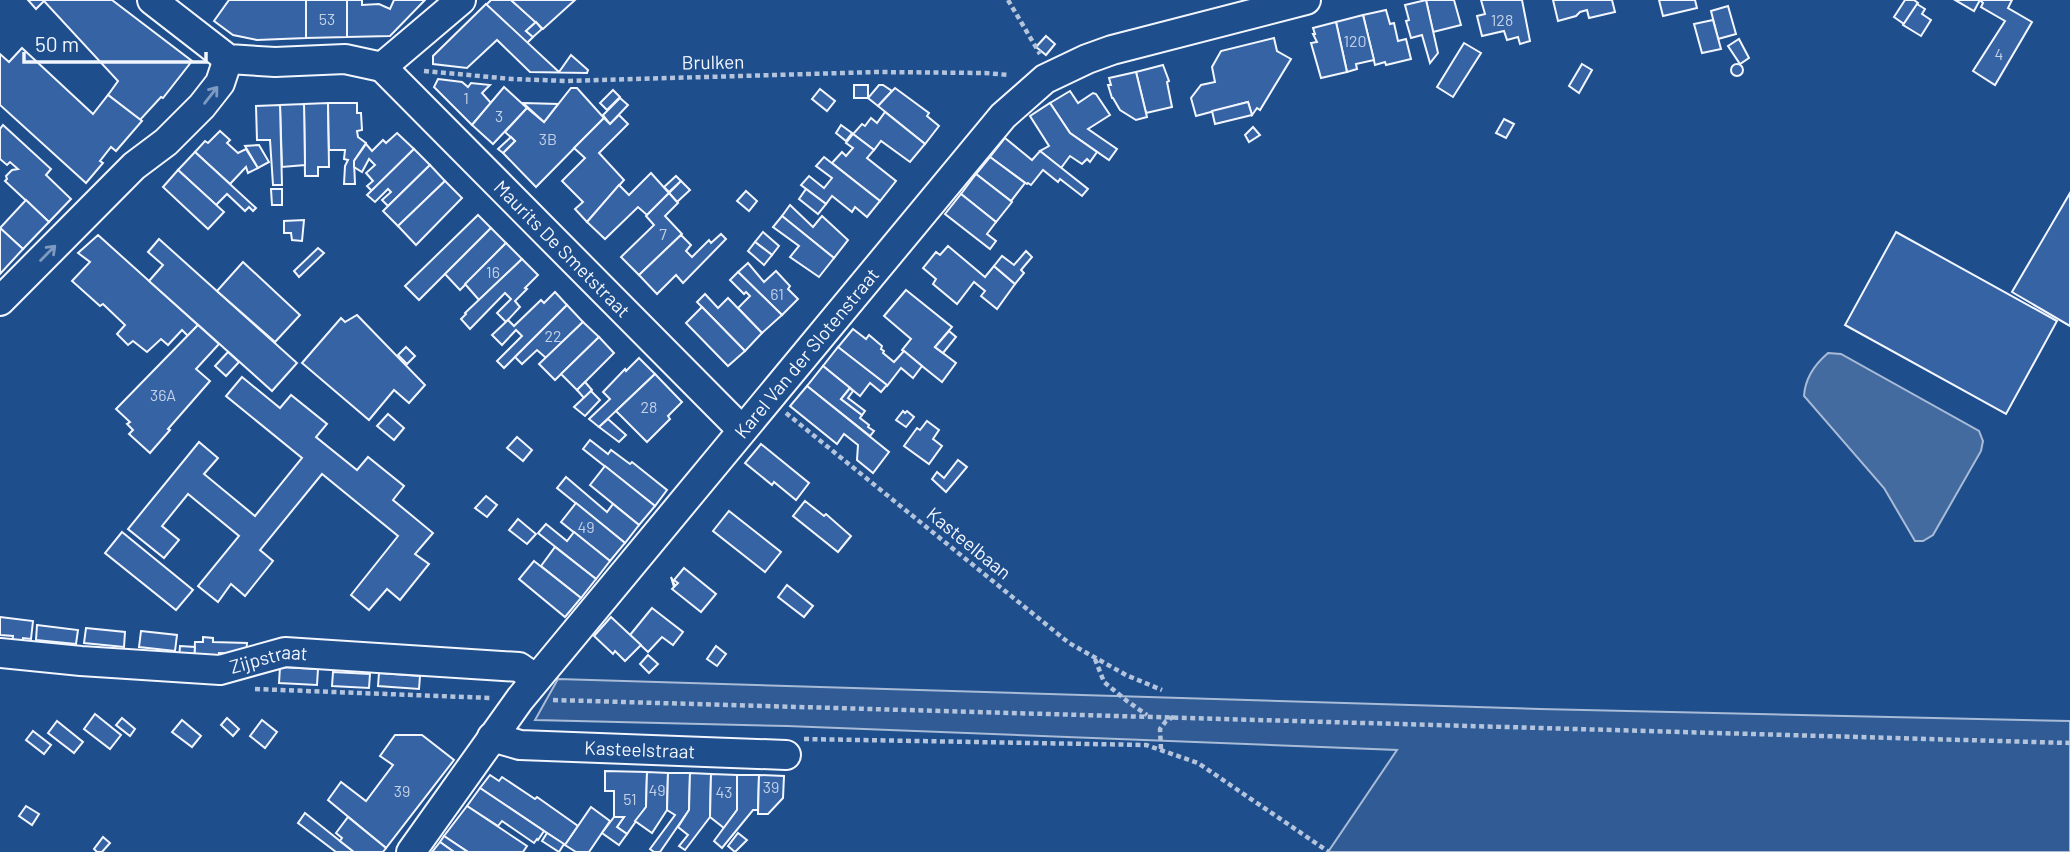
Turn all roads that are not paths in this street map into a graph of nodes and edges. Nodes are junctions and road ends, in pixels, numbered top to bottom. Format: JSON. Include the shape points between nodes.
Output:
{"nodes":[{"id":1,"x":152,"y":0,"type":"edge"},
{"id":2,"x":461,"y":0,"type":"edge"},
{"id":3,"x":1306,"y":0,"type":"edge"},
{"id":4,"x":228,"y":59,"type":"junction"},
{"id":5,"x":382,"y":67,"type":"junction"},
{"id":6,"x":0,"y":301,"type":"edge"},
{"id":7,"x":741,"y":430,"type":"junction"},
{"id":8,"x":0,"y":653,"type":"edge"},
{"id":9,"x":528,"y":689,"type":"junction"},
{"id":10,"x":492,"y":737,"type":"junction"},
{"id":11,"x":786,"y":755,"type":"road end"},
{"id":12,"x":411,"y":852,"type":"edge"}],
"edges":[{"from":1,"to":4,"type":"street"},
{"from":2,"to":5,"type":"street"},
{"from":3,"to":7,"type":"street","name":"Karel Van der Slotenstraat","via":[[1112,50],[1050,77],[1003,116]]},
{"from":4,"to":5,"type":"street","via":[[345,59]]},
{"from":6,"to":4,"type":"street","one_way":true,"via":[[134,166],[202,106],[220,83]]},
{"from":5,"to":7,"type":"street","name":"Maurits De Smetstraat"},
{"from":7,"to":9,"type":"street","name":"Karel Van der Slotenstraat"},
{"from":8,"to":9,"type":"street","name":"Zijpstraat","via":[[220,670],[285,653],[519,667]]},
{"from":9,"to":10,"type":"street","name":"Karel Van der Slotenstraat"},
{"from":10,"to":11,"type":"street","name":"Kasteelstraat","via":[[520,746]]},
{"from":10,"to":12,"type":"street","name":"Karel Van der Slotenstraat"}]}
